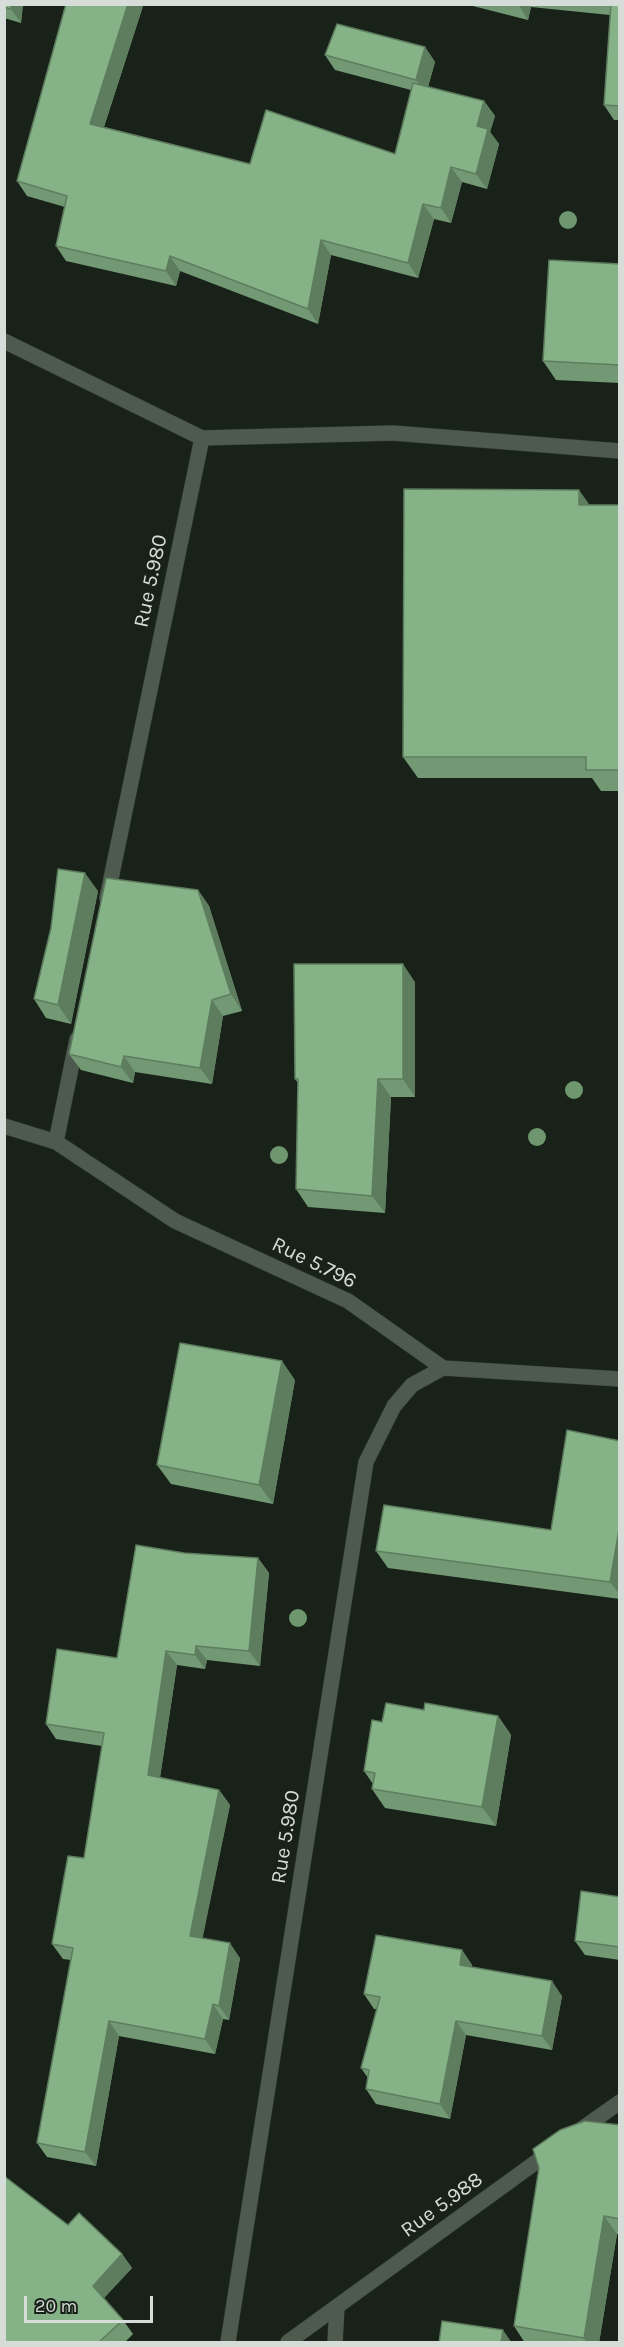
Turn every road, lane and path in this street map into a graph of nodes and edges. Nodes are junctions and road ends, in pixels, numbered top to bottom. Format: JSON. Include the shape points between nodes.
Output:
{"nodes":[{"id":1,"x":4,"y":341,"type":"edge"},
{"id":2,"x":202,"y":438,"type":"junction"},
{"id":3,"x":620,"y":451,"type":"edge"},
{"id":4,"x":102,"y":919,"type":"edge"},
{"id":5,"x":80,"y":1024,"type":"edge"},
{"id":6,"x":4,"y":1126,"type":"edge"},
{"id":7,"x":56,"y":1142,"type":"junction"},
{"id":8,"x":443,"y":1368,"type":"junction"},
{"id":9,"x":620,"y":1379,"type":"edge"},
{"id":10,"x":620,"y":2102,"type":"edge"},
{"id":11,"x":337,"y":2307,"type":"junction"},
{"id":12,"x":228,"y":2343,"type":"edge"},
{"id":13,"x":288,"y":2343,"type":"edge"},
{"id":14,"x":335,"y":2343,"type":"edge"}],
"edges":[{"from":1,"to":2,"type":"street"},
{"from":2,"to":3,"type":"street","via":[[393,433]]},
{"from":2,"to":4,"type":"street","name":"Rue 5.980"},
{"from":5,"to":7,"type":"street"},
{"from":6,"to":7,"type":"street","name":"Rue 5.796"},
{"from":7,"to":8,"type":"street","name":"Rue 5.796","via":[[175,1221],[348,1301]]},
{"from":8,"to":9,"type":"street"},
{"from":8,"to":12,"type":"street","name":"Rue 5.980","via":[[412,1385],[394,1406],[366,1462]]},
{"from":10,"to":11,"type":"street","name":"Rue 5.988"},
{"from":11,"to":13,"type":"street","name":"Rue 5.988"},
{"from":11,"to":14,"type":"street"}]}
